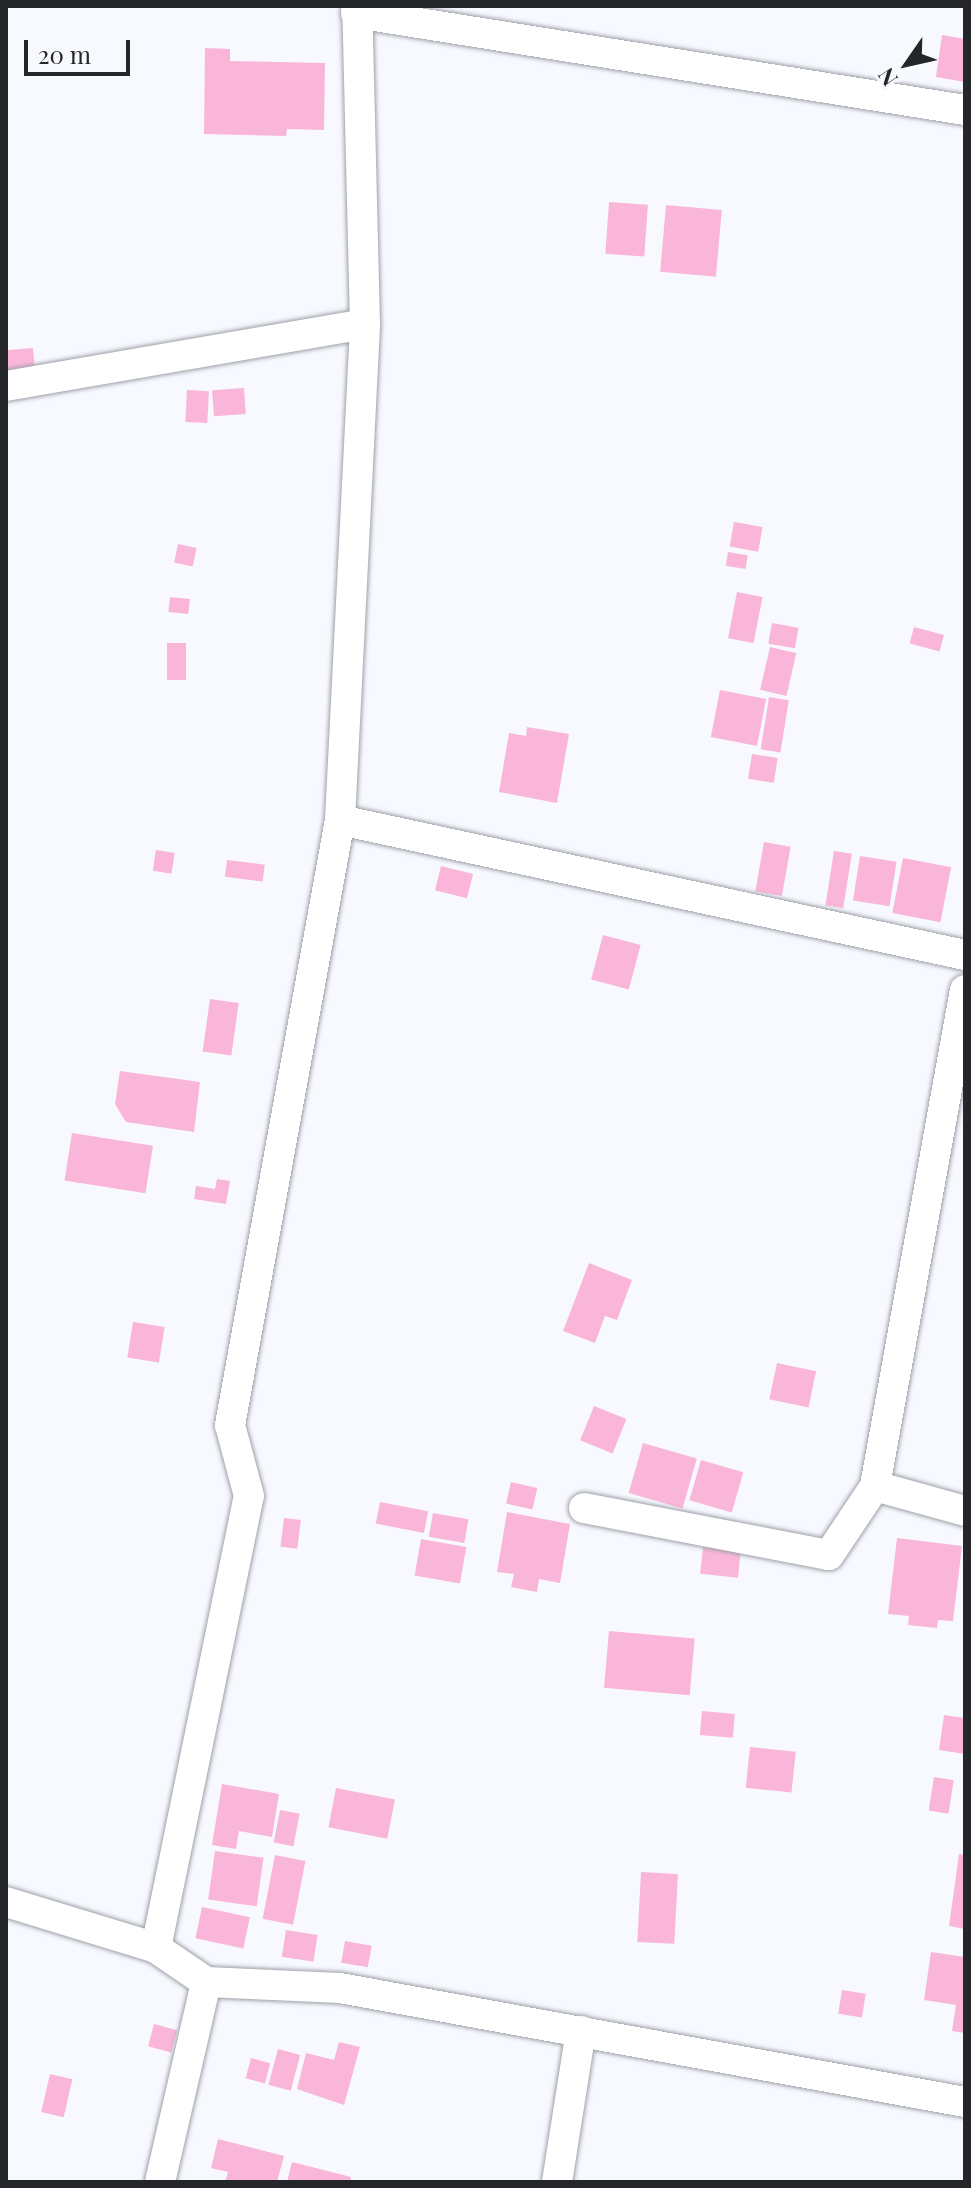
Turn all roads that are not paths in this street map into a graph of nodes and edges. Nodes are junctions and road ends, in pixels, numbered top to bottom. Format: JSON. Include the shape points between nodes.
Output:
{"nodes":[{"id":1,"x":357,"y":9,"type":"edge"},
{"id":2,"x":965,"y":110,"type":"edge"},
{"id":3,"x":365,"y":324,"type":"junction"},
{"id":4,"x":6,"y":386,"type":"edge"},
{"id":5,"x":340,"y":820,"type":"junction"},
{"id":6,"x":965,"y":955,"type":"edge"},
{"id":7,"x":965,"y":990,"type":"edge"},
{"id":8,"x":875,"y":1486,"type":"junction"},
{"id":9,"x":584,"y":1508,"type":"dead end"},
{"id":10,"x":965,"y":1511,"type":"edge"},
{"id":11,"x":6,"y":1902,"type":"edge"},
{"id":12,"x":156,"y":1948,"type":"junction"},
{"id":13,"x":206,"y":1982,"type":"junction"},
{"id":14,"x":581,"y":2031,"type":"junction"},
{"id":15,"x":965,"y":2102,"type":"edge"},
{"id":16,"x":160,"y":2182,"type":"edge"},
{"id":17,"x":557,"y":2182,"type":"edge"}],
"edges":[{"from":1,"to":2,"type":"street"},
{"from":1,"to":3,"type":"street"},
{"from":3,"to":4,"type":"street"},
{"from":3,"to":5,"type":"street"},
{"from":5,"to":6,"type":"street"},
{"from":5,"to":12,"type":"street","via":[[230,1425],[249,1496]]},
{"from":7,"to":8,"type":"street"},
{"from":8,"to":9,"type":"street","via":[[829,1555]]},
{"from":8,"to":10,"type":"street"},
{"from":11,"to":12,"type":"street"},
{"from":12,"to":13,"type":"street"},
{"from":13,"to":14,"type":"street","via":[[340,1988]]},
{"from":13,"to":16,"type":"street"},
{"from":14,"to":15,"type":"street"},
{"from":14,"to":17,"type":"street"}]}
